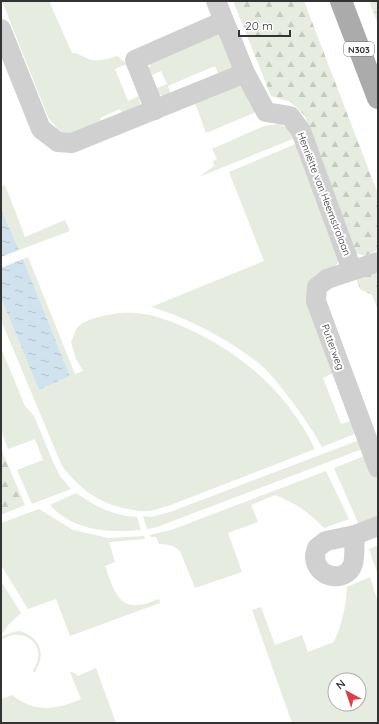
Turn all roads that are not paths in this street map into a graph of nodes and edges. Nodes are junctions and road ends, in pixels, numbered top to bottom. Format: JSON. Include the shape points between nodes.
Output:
{"nodes":[{"id":1,"x":216,"y":1,"type":"edge"},
{"id":2,"x":341,"y":1,"type":"edge"},
{"id":3,"x":224,"y":21,"type":"junction"},
{"id":4,"x":1,"y":29,"type":"edge"},
{"id":5,"x":245,"y":73,"type":"junction"},
{"id":6,"x":378,"y":98,"type":"edge"},
{"id":7,"x":155,"y":110,"type":"junction"},
{"id":8,"x":378,"y":262,"type":"edge"},
{"id":9,"x":352,"y":270,"type":"junction"},
{"id":10,"x":378,"y":468,"type":"edge"},
{"id":11,"x":378,"y":526,"type":"edge"},
{"id":12,"x":355,"y":535,"type":"dead end"}],
"edges":[{"from":1,"to":3,"type":"street","name":"Henriëtte van Heemstralaan"},
{"from":2,"to":6,"type":"main road","number":"N303"},
{"from":3,"to":5,"type":"street","name":"Henriëtte van Heemstralaan"},
{"from":3,"to":7,"type":"street","via":[[135,60]]},
{"from":4,"to":7,"type":"street","via":[[41,129],[58,142],[72,143]]},
{"from":5,"to":7,"type":"street"},
{"from":5,"to":9,"type":"street","name":"Henriëtte van Heemstralaan","via":[[266,112],[290,116],[301,132]]},
{"from":8,"to":9,"type":"street","name":"Putterweg"},
{"from":9,"to":10,"type":"street","name":"Putterweg","via":[[328,279],[317,287],[316,301]]},
{"from":11,"to":12,"type":"street"}]}
